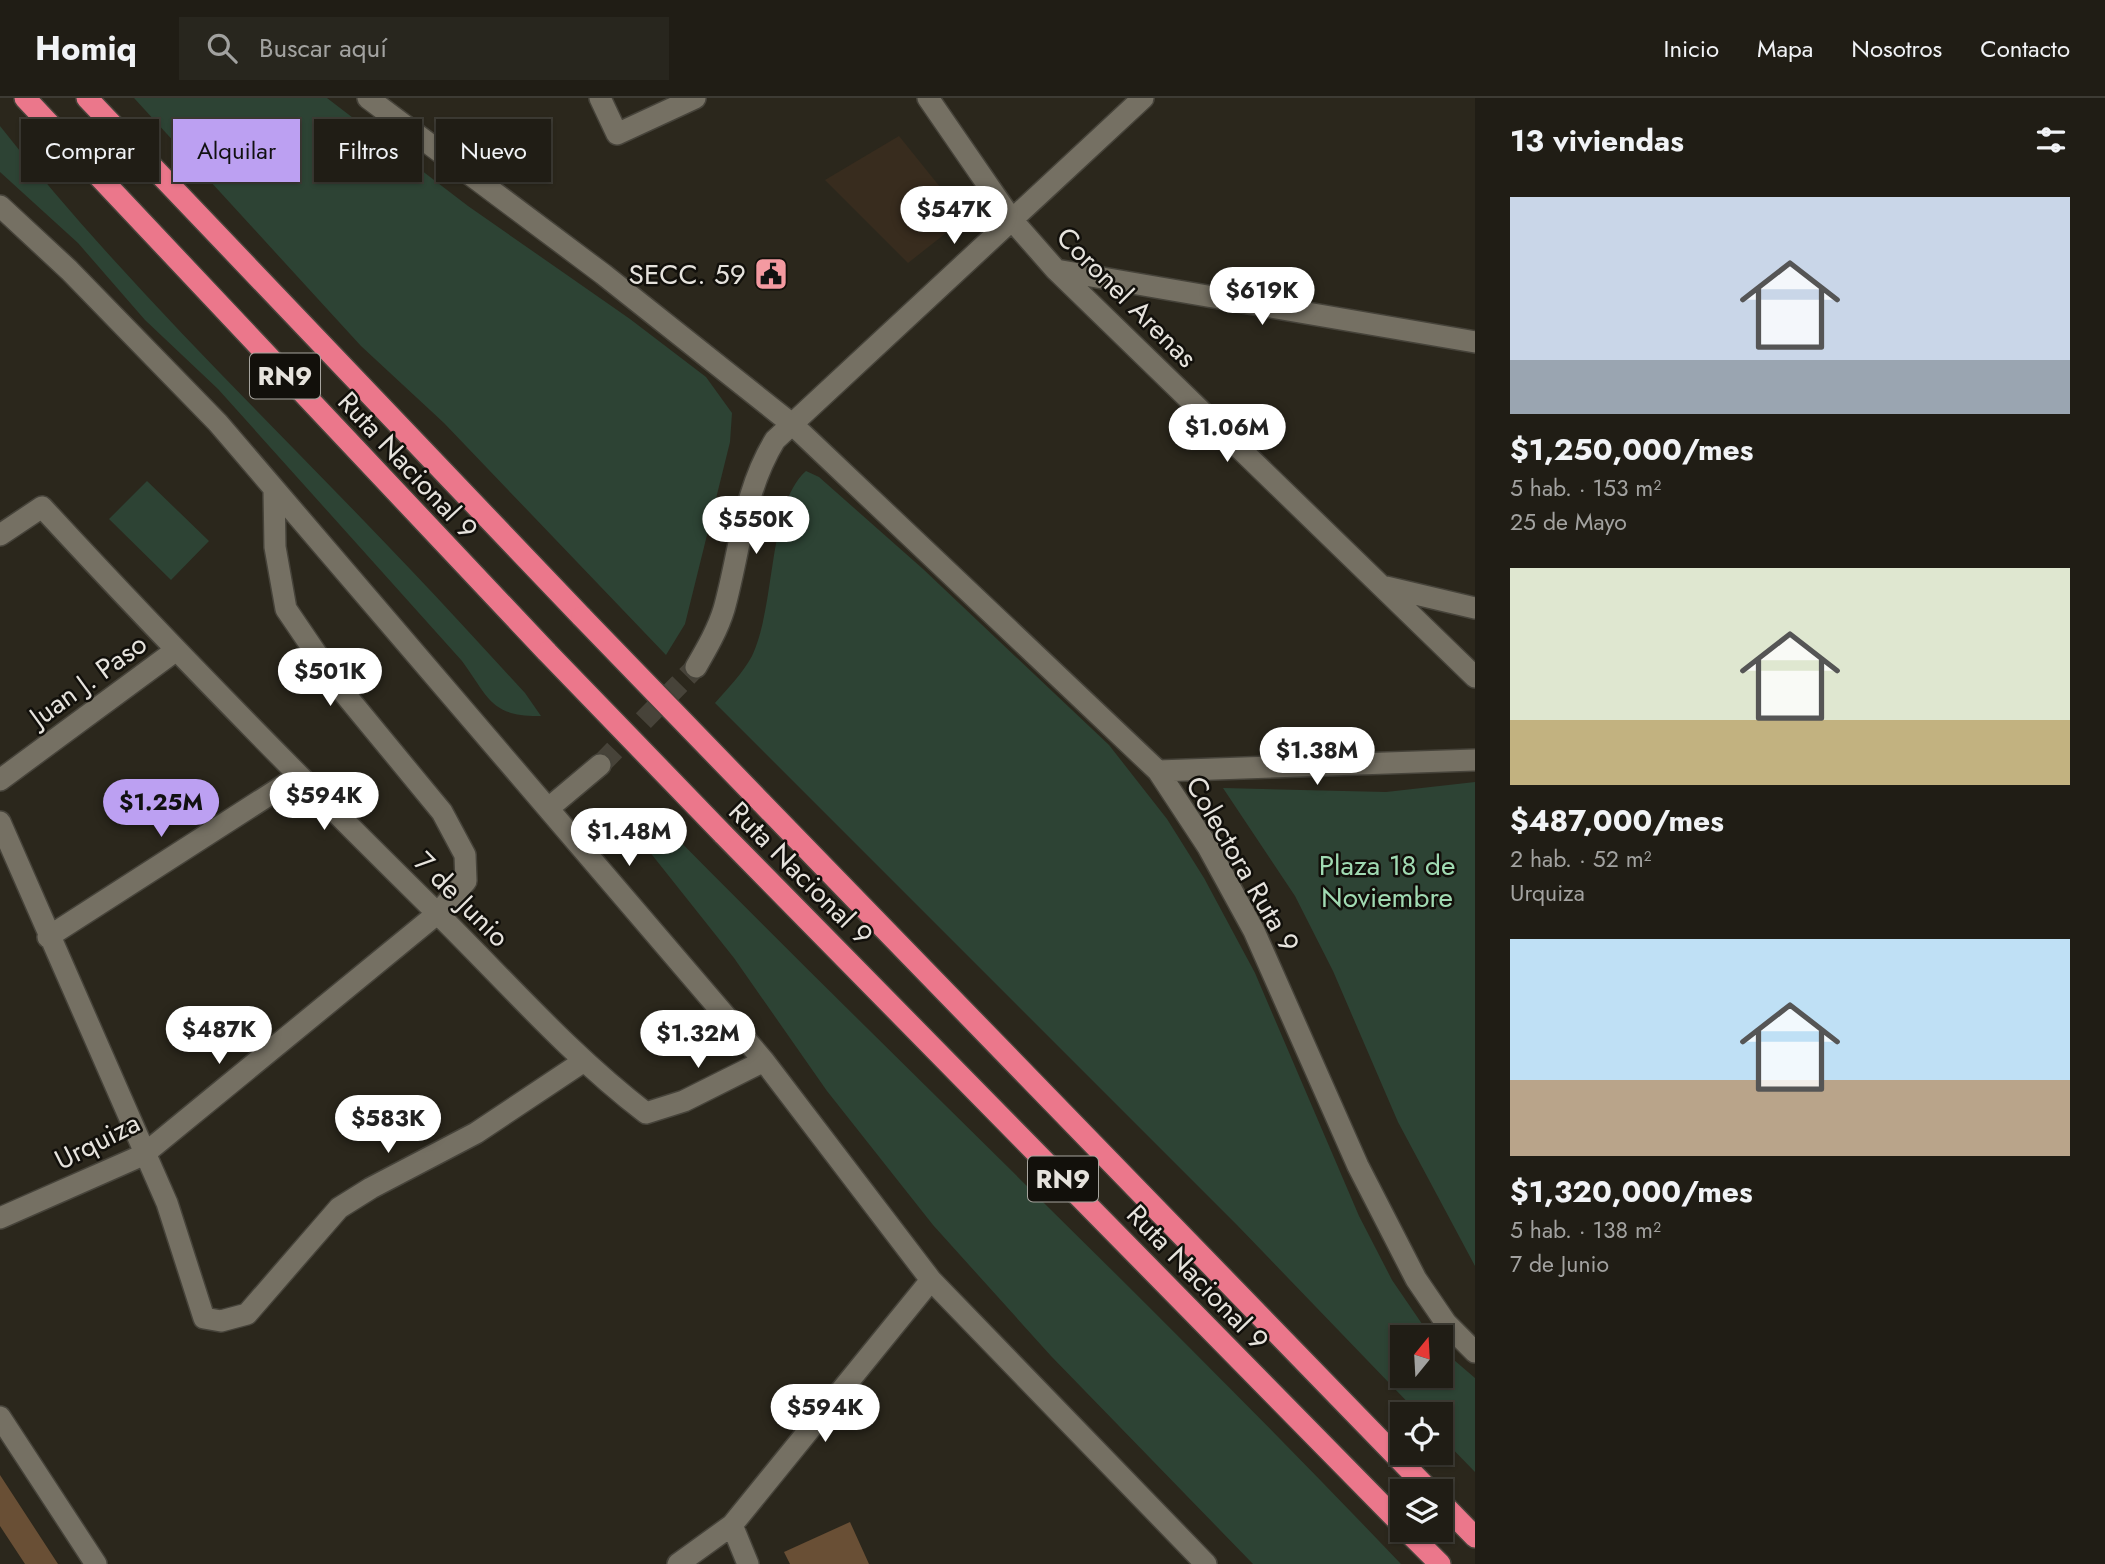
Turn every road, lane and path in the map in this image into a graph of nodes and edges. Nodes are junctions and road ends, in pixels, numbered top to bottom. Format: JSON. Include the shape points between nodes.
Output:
{"nodes":[{"id":1,"x":25,"y":98,"type":"edge"},
{"id":2,"x":87,"y":98,"type":"edge"},
{"id":3,"x":368,"y":98,"type":"edge"},
{"id":4,"x":600,"y":98,"type":"edge"},
{"id":5,"x":695,"y":98,"type":"edge"},
{"id":6,"x":928,"y":98,"type":"edge"},
{"id":7,"x":1143,"y":98,"type":"edge"},
{"id":8,"x":0,"y":205,"type":"edge"},
{"id":9,"x":1012,"y":220,"type":"junction"},
{"id":10,"x":1056,"y":270,"type":"junction"},
{"id":11,"x":1475,"y":342,"type":"edge"},
{"id":12,"x":793,"y":425,"type":"junction"},
{"id":13,"x":274,"y":490,"type":"junction"},
{"id":14,"x":0,"y":535,"type":"edge"},
{"id":15,"x":1385,"y":587,"type":"junction"},
{"id":16,"x":1475,"y":607,"type":"edge"},
{"id":17,"x":175,"y":651,"type":"junction"},
{"id":18,"x":696,"y":667,"type":"tunnel mouth"},
{"id":19,"x":1475,"y":677,"type":"edge"},
{"id":20,"x":1475,"y":760,"type":"edge"},
{"id":21,"x":600,"y":765,"type":"tunnel mouth"},
{"id":22,"x":1158,"y":771,"type":"junction"},
{"id":23,"x":297,"y":777,"type":"junction"},
{"id":24,"x":0,"y":780,"type":"edge"},
{"id":25,"x":550,"y":807,"type":"junction"},
{"id":26,"x":0,"y":821,"type":"edge"},
{"id":27,"x":438,"y":913,"type":"junction"},
{"id":28,"x":48,"y":937,"type":"junction"},
{"id":29,"x":584,"y":1061,"type":"junction"},
{"id":30,"x":764,"y":1061,"type":"junction"},
{"id":31,"x":143,"y":1155,"type":"junction"},
{"id":32,"x":0,"y":1218,"type":"edge"},
{"id":33,"x":931,"y":1280,"type":"junction"},
{"id":34,"x":1475,"y":1352,"type":"edge"},
{"id":35,"x":0,"y":1417,"type":"edge"},
{"id":36,"x":1418,"y":1479,"type":"edge"},
{"id":37,"x":1390,"y":1513,"type":"edge"},
{"id":38,"x":1453,"y":1514,"type":"edge"},
{"id":39,"x":732,"y":1525,"type":"junction"},
{"id":40,"x":1475,"y":1536,"type":"edge"},
{"id":41,"x":1418,"y":1542,"type":"edge"},
{"id":42,"x":96,"y":1564,"type":"edge"},
{"id":43,"x":678,"y":1564,"type":"edge"},
{"id":44,"x":748,"y":1564,"type":"edge"},
{"id":45,"x":1206,"y":1564,"type":"edge"},
{"id":46,"x":1440,"y":1564,"type":"edge"}],
"edges":[{"from":1,"to":37,"type":"highway","name":"Ruta Nacional 9","number":"RN9","bridge":true,"via":[[547,652]]},
{"from":2,"to":36,"type":"highway","name":"Ruta Nacional 9","number":"RN9","bridge":true,"via":[[582,617]]},
{"from":3,"to":12,"type":"street","name":"Colectora Ruta 9","via":[[603,274]]},
{"from":4,"to":5,"type":"street","via":[[617,134]]},
{"from":6,"to":9,"type":"street","name":"Coronel Arenas"},
{"from":7,"to":9,"type":"street"},
{"from":8,"to":13,"type":"street","via":[[218,423]]},
{"from":9,"to":10,"type":"street","name":"Coronel Arenas"},
{"from":9,"to":12,"type":"street"},
{"from":10,"to":11,"type":"street"},
{"from":10,"to":15,"type":"street","name":"Coronel Arenas"},
{"from":12,"to":18,"type":"street","via":[[775,440],[760,465],[723,609]]},
{"from":12,"to":22,"type":"street","name":"Colectora Ruta 9"},
{"from":13,"to":25,"type":"street"},
{"from":13,"to":27,"type":"street","name":"Urquiza","via":[[275,547],[286,609],[339,687],[442,812],[465,855],[466,881]]},
{"from":14,"to":17,"type":"street","name":"7 de Junio","via":[[43,507]]},
{"from":15,"to":16,"type":"street"},
{"from":15,"to":19,"type":"street","name":"Coronel Arenas"},
{"from":17,"to":23,"type":"street","name":"7 de Junio"},
{"from":17,"to":24,"type":"street","name":"Juan J. Paso"},
{"from":20,"to":22,"type":"street"},
{"from":21,"to":25,"type":"street"},
{"from":22,"to":34,"type":"street","name":"Colectora Ruta 9","via":[[1208,846],[1254,931],[1358,1166],[1416,1279],[1446,1323]]},
{"from":23,"to":27,"type":"street","name":"7 de Junio"},
{"from":23,"to":28,"type":"street"},
{"from":25,"to":30,"type":"street"},
{"from":26,"to":28,"type":"street"},
{"from":27,"to":29,"type":"street","name":"7 de Junio"},
{"from":27,"to":31,"type":"street","name":"Urquiza"},
{"from":28,"to":31,"type":"street"},
{"from":29,"to":30,"type":"street","name":"7 de Junio","via":[[646,1113],[684,1101]]},
{"from":29,"to":31,"type":"street","via":[[476,1133],[339,1208],[247,1314],[221,1321],[204,1318],[167,1203]]},
{"from":30,"to":33,"type":"street"},
{"from":31,"to":32,"type":"street","name":"Urquiza"},
{"from":33,"to":39,"type":"street"},
{"from":33,"to":45,"type":"street"},
{"from":35,"to":42,"type":"street"},
{"from":38,"to":40,"type":"highway"},
{"from":39,"to":43,"type":"street"},
{"from":39,"to":44,"type":"street"},
{"from":41,"to":46,"type":"highway"}]}
